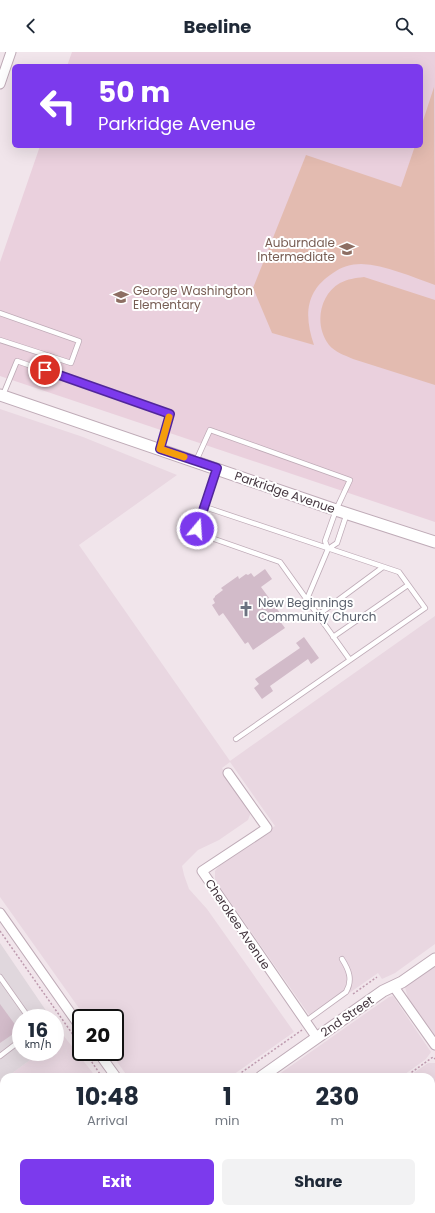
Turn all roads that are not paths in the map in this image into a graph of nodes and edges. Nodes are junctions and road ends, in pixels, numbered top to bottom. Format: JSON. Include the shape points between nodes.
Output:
{"nodes":[{"id":1,"x":11,"y":52,"type":"edge"},
{"id":2,"x":0,"y":84,"type":"edge"},
{"id":3,"x":0,"y":313,"type":"edge"},
{"id":4,"x":0,"y":340,"type":"edge"},
{"id":5,"x":1,"y":395,"type":"edge"},
{"id":6,"x":160,"y":449,"type":"junction"},
{"id":7,"x":196,"y":461,"type":"junction"},
{"id":8,"x":217,"y":468,"type":"junction"},
{"id":9,"x":205,"y":507,"type":"junction"},
{"id":10,"x":336,"y":510,"type":"junction"},
{"id":11,"x":347,"y":513,"type":"junction"},
{"id":12,"x":435,"y":542,"type":"edge"},
{"id":13,"x":328,"y":549,"type":"junction"},
{"id":14,"x":383,"y":567,"type":"junction"},
{"id":15,"x":408,"y":585,"type":"junction"},
{"id":16,"x":307,"y":599,"type":"junction"},
{"id":17,"x":318,"y":615,"type":"junction"},
{"id":18,"x":334,"y":636,"type":"junction"},
{"id":19,"x":350,"y":660,"type":"junction"},
{"id":20,"x":236,"y":740,"type":"dead end"},
{"id":21,"x":228,"y":774,"type":"dead end"},
{"id":22,"x":0,"y":913,"type":"edge"},
{"id":23,"x":342,"y":959,"type":"dead end"},
{"id":24,"x":435,"y":959,"type":"edge"},
{"id":25,"x":0,"y":977,"type":"edge"},
{"id":26,"x":394,"y":987,"type":"junction"},
{"id":27,"x":23,"y":1009,"type":"edge"},
{"id":28,"x":72,"y":1015,"type":"edge"},
{"id":29,"x":306,"y":1021,"type":"junction"},
{"id":30,"x":317,"y":1038,"type":"junction"},
{"id":31,"x":435,"y":1045,"type":"edge"},
{"id":32,"x":12,"y":1047,"type":"edge"},
{"id":33,"x":0,"y":1056,"type":"edge"},
{"id":34,"x":104,"y":1061,"type":"edge"},
{"id":35,"x":113,"y":1073,"type":"edge"},
{"id":36,"x":267,"y":1073,"type":"edge"}],
"edges":[{"from":1,"to":2,"type":"street"},
{"from":3,"to":4,"type":"lane","via":[[79,341],[71,363]]},
{"from":5,"to":6,"type":"street","name":"Parkridge Avenue"},
{"from":5,"to":6,"type":"lane","via":[[17,360],[170,414]]},
{"from":6,"to":7,"type":"street","name":"Parkridge Avenue"},
{"from":7,"to":8,"type":"street","name":"Parkridge Avenue"},
{"from":7,"to":10,"type":"lane","via":[[210,430],[350,480]]},
{"from":8,"to":9,"type":"lane"},
{"from":8,"to":10,"type":"street","name":"Parkridge Avenue"},
{"from":9,"to":13,"type":"lane"},
{"from":9,"to":16,"type":"lane","via":[[197,529],[200,534],[280,562]]},
{"from":10,"to":11,"type":"street","name":"Parkridge Avenue"},
{"from":10,"to":13,"type":"lane","via":[[325,541]]},
{"from":11,"to":12,"type":"street","name":"Parkridge Avenue"},
{"from":11,"to":13,"type":"lane","via":[[336,543]]},
{"from":13,"to":14,"type":"lane"},
{"from":13,"to":16,"type":"lane"},
{"from":14,"to":15,"type":"lane","via":[[399,572]]},
{"from":14,"to":17,"type":"lane"},
{"from":15,"to":18,"type":"lane"},
{"from":15,"to":19,"type":"lane","via":[[425,608]]},
{"from":16,"to":17,"type":"lane"},
{"from":17,"to":18,"type":"lane"},
{"from":18,"to":19,"type":"lane"},
{"from":19,"to":20,"type":"lane"},
{"from":21,"to":29,"type":"street","name":"Cherokee Avenue","via":[[267,828],[202,871]]},
{"from":22,"to":28,"type":"street"},
{"from":23,"to":29,"type":"lane","via":[[349,970],[350,986],[346,992]]},
{"from":24,"to":26,"type":"street","name":"2nd Street"},
{"from":25,"to":27,"type":"lane"},
{"from":26,"to":30,"type":"street","name":"2nd Street","via":[[383,991]]},
{"from":26,"to":31,"type":"street"},
{"from":29,"to":30,"type":"street","name":"Cherokee Avenue"},
{"from":30,"to":36,"type":"street","name":"2nd Street"},
{"from":32,"to":33,"type":"lane"},
{"from":34,"to":35,"type":"street"}]}
